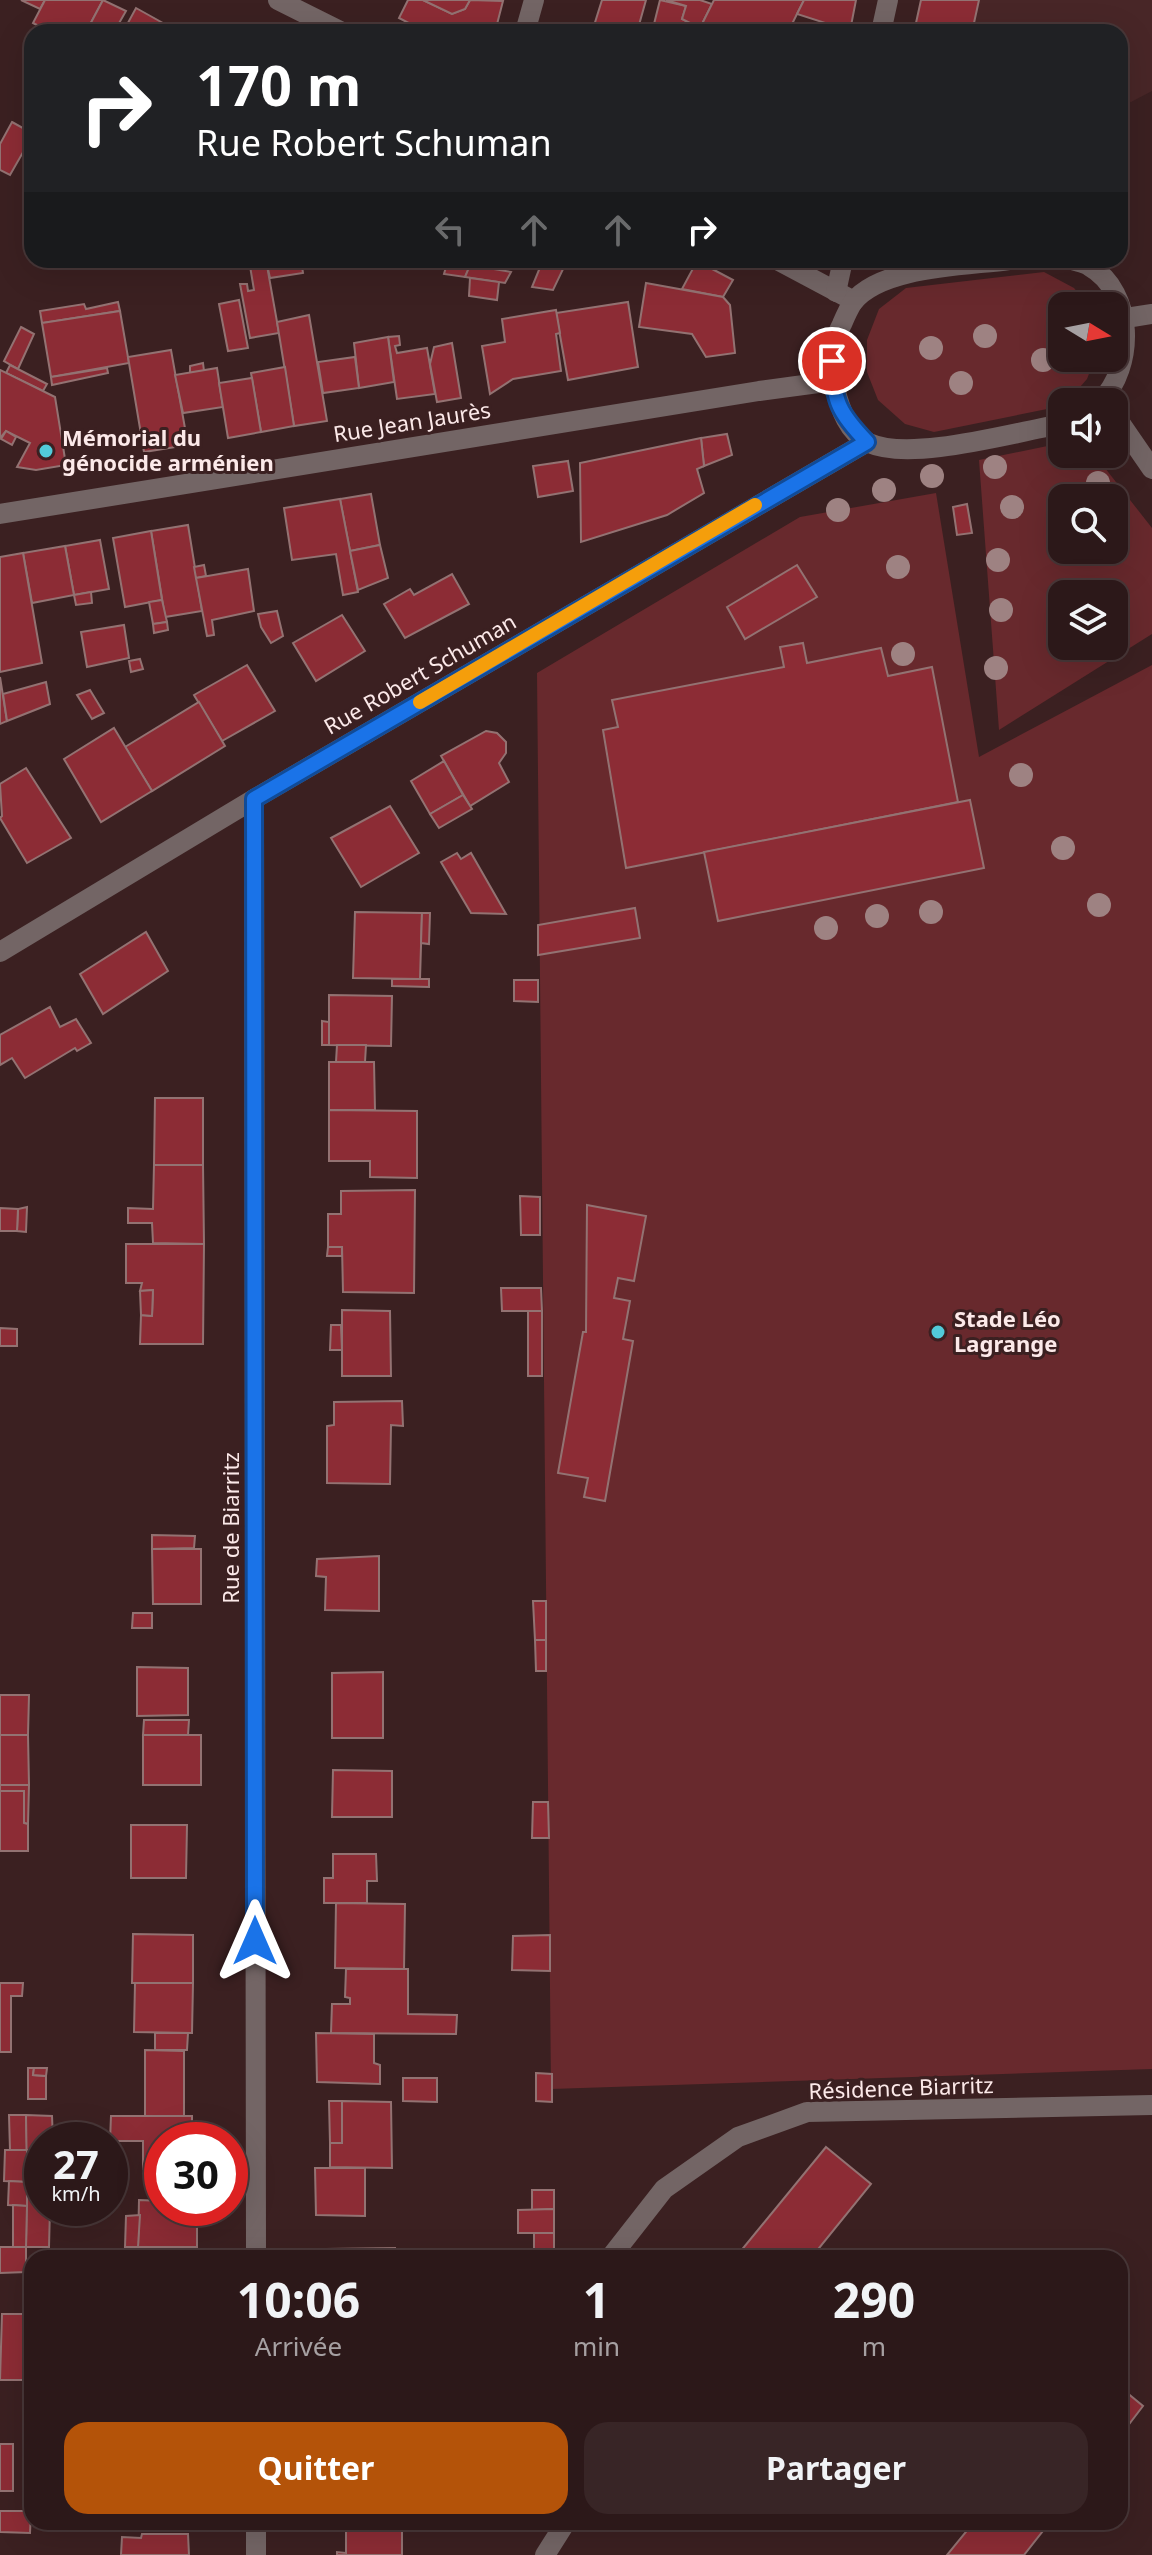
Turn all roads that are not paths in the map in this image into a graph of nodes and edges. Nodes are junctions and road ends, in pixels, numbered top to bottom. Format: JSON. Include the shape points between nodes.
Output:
{"nodes":[{"id":1,"x":278,"y":0,"type":"edge"},
{"id":2,"x":534,"y":0,"type":"edge"},
{"id":3,"x":888,"y":0,"type":"edge"},
{"id":4,"x":326,"y":24,"type":"edge"},
{"id":5,"x":527,"y":24,"type":"edge"},
{"id":6,"x":883,"y":24,"type":"edge"},
{"id":7,"x":792,"y":268,"type":"edge"},
{"id":8,"x":843,"y":268,"type":"edge"},
{"id":9,"x":950,"y":268,"type":"edge"},
{"id":10,"x":1092,"y":268,"type":"edge"},
{"id":11,"x":1113,"y":292,"type":"edge"},
{"id":12,"x":845,"y":296,"type":"junction"},
{"id":13,"x":1152,"y":314,"type":"edge"},
{"id":14,"x":1128,"y":318,"type":"edge"},
{"id":15,"x":833,"y":381,"type":"junction"},
{"id":16,"x":1048,"y":427,"type":"edge"},
{"id":17,"x":1128,"y":435,"type":"edge"},
{"id":18,"x":867,"y":442,"type":"junction"},
{"id":19,"x":1152,"y":469,"type":"edge"},
{"id":20,"x":0,"y":514,"type":"edge"},
{"id":21,"x":254,"y":799,"type":"junction"},
{"id":22,"x":0,"y":952,"type":"edge"},
{"id":23,"x":1152,"y":2105,"type":"edge"},
{"id":24,"x":256,"y":2250,"type":"edge"},
{"id":25,"x":616,"y":2250,"type":"edge"},
{"id":26,"x":256,"y":2530,"type":"edge"},
{"id":27,"x":561,"y":2530,"type":"edge"},
{"id":28,"x":256,"y":2555,"type":"edge"},
{"id":29,"x":545,"y":2555,"type":"edge"}],
"edges":[{"from":1,"to":4,"type":"street"},
{"from":2,"to":5,"type":"street"},
{"from":3,"to":6,"type":"street"},
{"from":7,"to":12,"type":"street"},
{"from":8,"to":12,"type":"street"},
{"from":9,"to":12,"type":"street","via":[[899,275]]},
{"from":10,"to":11,"type":"street"},
{"from":12,"to":15,"type":"street","via":[[832,342]]},
{"from":13,"to":14,"type":"street"},
{"from":15,"to":18,"type":"street","via":[[842,416]]},
{"from":15,"to":20,"type":"street","name":"Rue Jean Jaurès"},
{"from":16,"to":18,"type":"street","via":[[925,449],[891,449]]},
{"from":17,"to":19,"type":"street"},
{"from":18,"to":21,"type":"street","name":"Rue Robert Schuman"},
{"from":21,"to":22,"type":"street","name":"Rue Robert Schuman"},
{"from":21,"to":24,"type":"street","name":"Rue de Biarritz"},
{"from":23,"to":25,"type":"street","name":"Résidence Biarritz","via":[[807,2112],[738,2137],[664,2189]]},
{"from":26,"to":28,"type":"street"},
{"from":27,"to":29,"type":"street"}]}
